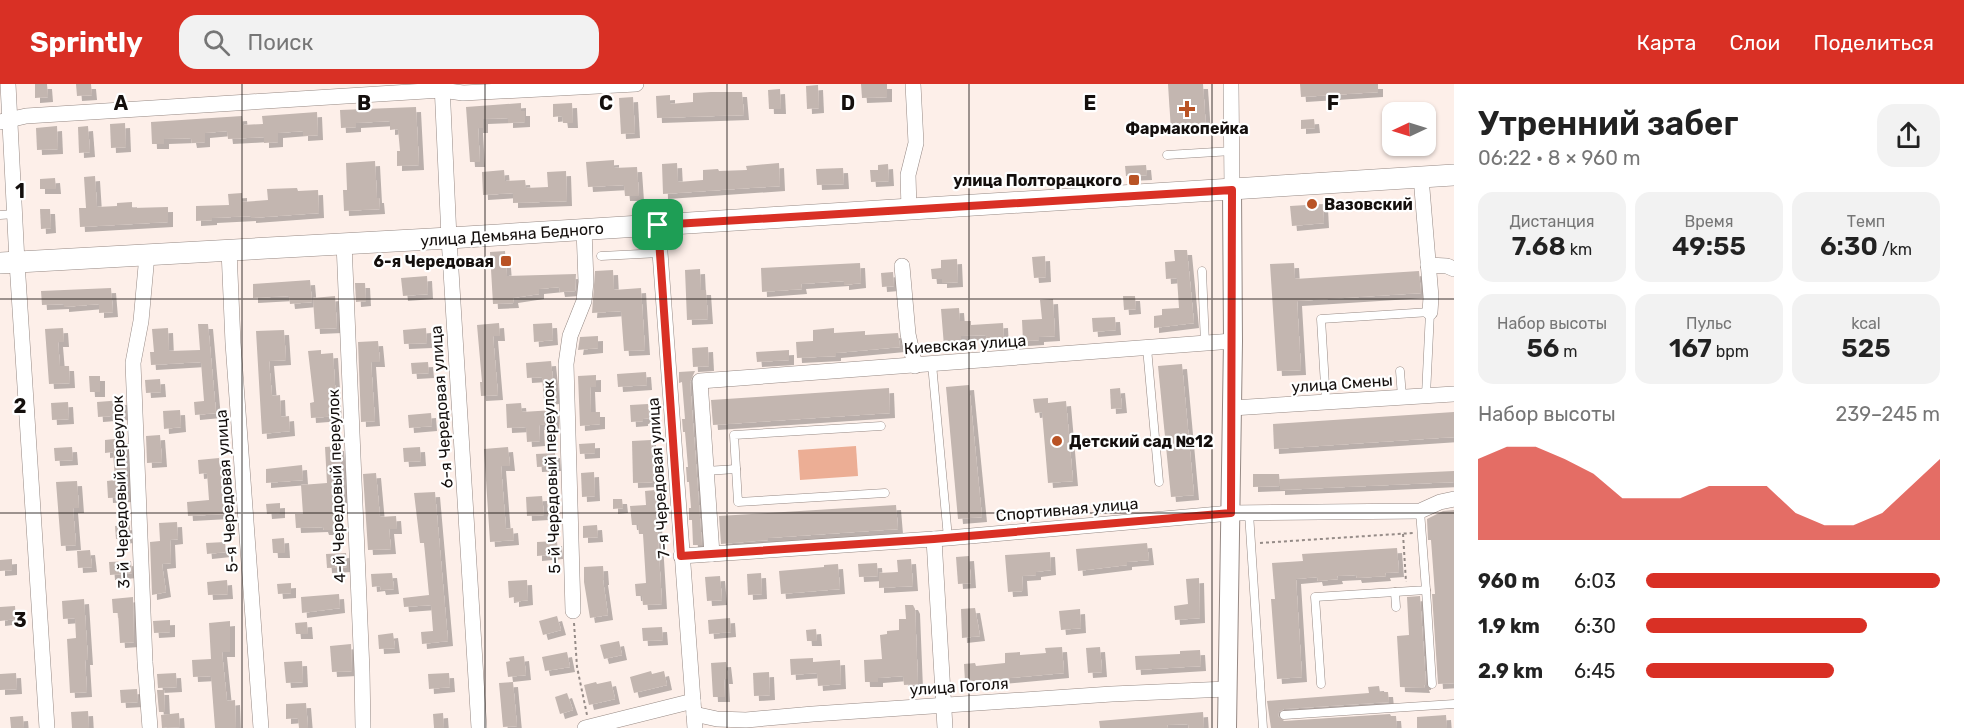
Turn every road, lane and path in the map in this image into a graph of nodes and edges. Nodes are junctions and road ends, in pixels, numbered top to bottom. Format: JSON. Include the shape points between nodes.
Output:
{"nodes":[{"id":1,"x":8,"y":84,"type":"edge"},
{"id":2,"x":636,"y":84,"type":"edge"},
{"id":3,"x":913,"y":84,"type":"edge"},
{"id":4,"x":1232,"y":84,"type":"edge"},
{"id":5,"x":442,"y":87,"type":"edge"},
{"id":6,"x":5,"y":121,"type":"edge"},
{"id":7,"x":1232,"y":151,"type":"junction"},
{"id":8,"x":1167,"y":155,"type":"dead end"},
{"id":9,"x":1454,"y":175,"type":"edge"},
{"id":10,"x":1421,"y":177,"type":"junction"},
{"id":11,"x":1232,"y":190,"type":"junction"},
{"id":12,"x":909,"y":209,"type":"junction"},
{"id":13,"x":8,"y":214,"type":"edge"},
{"id":14,"x":658,"y":225,"type":"junction"},
{"id":15,"x":584,"y":229,"type":"junction"},
{"id":16,"x":449,"y":238,"type":"junction"},
{"id":17,"x":344,"y":243,"type":"junction"},
{"id":18,"x":229,"y":250,"type":"junction"},
{"id":19,"x":660,"y":253,"type":"junction"},
{"id":20,"x":147,"y":255,"type":"junction"},
{"id":21,"x":601,"y":256,"type":"dead end"},
{"id":22,"x":9,"y":262,"type":"edge"},
{"id":23,"x":1428,"y":265,"type":"junction"},
{"id":24,"x":902,"y":266,"type":"dead end"},
{"id":25,"x":1454,"y":269,"type":"edge"},
{"id":26,"x":1202,"y":271,"type":"dead end"},
{"id":27,"x":1430,"y":312,"type":"junction"},
{"id":28,"x":1233,"y":341,"type":"junction"},
{"id":29,"x":1205,"y":344,"type":"junction"},
{"id":30,"x":1147,"y":348,"type":"junction"},
{"id":31,"x":932,"y":364,"type":"junction"},
{"id":32,"x":915,"y":366,"type":"junction"},
{"id":33,"x":1400,"y":371,"type":"dead end"},
{"id":34,"x":1454,"y":394,"type":"edge"},
{"id":35,"x":1426,"y":395,"type":"junction"},
{"id":36,"x":1402,"y":397,"type":"junction"},
{"id":37,"x":1326,"y":402,"type":"junction"},
{"id":38,"x":1232,"y":408,"type":"junction"},
{"id":39,"x":880,"y":426,"type":"dead end"},
{"id":40,"x":736,"y":469,"type":"junction"},
{"id":41,"x":706,"y":471,"type":"junction"},
{"id":42,"x":1159,"y":482,"type":"dead end"},
{"id":43,"x":885,"y":492,"type":"dead end"},
{"id":44,"x":1454,"y":499,"type":"edge"},
{"id":45,"x":1420,"y":511,"type":"junction"},
{"id":46,"x":1240,"y":513,"type":"junction"},
{"id":47,"x":1422,"y":532,"type":"junction"},
{"id":48,"x":1403,"y":533,"type":"junction"},
{"id":49,"x":941,"y":538,"type":"junction"},
{"id":50,"x":1251,"y":543,"type":"junction"},
{"id":51,"x":712,"y":554,"type":"junction"},
{"id":52,"x":681,"y":556,"type":"junction"},
{"id":53,"x":1426,"y":590,"type":"junction"},
{"id":54,"x":1407,"y":591,"type":"junction"},
{"id":55,"x":1395,"y":592,"type":"junction"},
{"id":56,"x":1396,"y":607,"type":"dead end"},
{"id":57,"x":573,"y":611,"type":"joint"},
{"id":58,"x":1321,"y":684,"type":"dead end"},
{"id":59,"x":1432,"y":684,"type":"dead end"},
{"id":60,"x":1227,"y":689,"type":"junction"},
{"id":61,"x":1454,"y":704,"type":"edge"},
{"id":62,"x":943,"y":705,"type":"junction"},
{"id":63,"x":694,"y":714,"type":"edge"},
{"id":64,"x":1284,"y":715,"type":"dead end"},
{"id":65,"x":587,"y":727,"type":"edge"},
{"id":66,"x":47,"y":728,"type":"edge"},
{"id":67,"x":150,"y":728,"type":"edge"},
{"id":68,"x":261,"y":728,"type":"edge"},
{"id":69,"x":363,"y":728,"type":"edge"},
{"id":70,"x":479,"y":728,"type":"edge"},
{"id":71,"x":945,"y":728,"type":"edge"},
{"id":72,"x":1227,"y":728,"type":"edge"},
{"id":73,"x":1263,"y":728,"type":"edge"}],
"edges":[{"from":1,"to":6,"type":"street"},
{"from":2,"to":5,"type":"street","via":[[463,93]]},
{"from":3,"to":12,"type":"street","via":[[916,143],[908,175]]},
{"from":4,"to":7,"type":"street"},
{"from":5,"to":6,"type":"street","via":[[26,116]]},
{"from":5,"to":16,"type":"street","name":"6-я Чередовая улица"},
{"from":6,"to":13,"type":"street"},
{"from":7,"to":8,"type":"lane"},
{"from":7,"to":11,"type":"street"},
{"from":9,"to":10,"type":"main road","name":"улица Демьяна Бедного"},
{"from":10,"to":11,"type":"main road","name":"улица Демьяна Бедного"},
{"from":10,"to":23,"type":"street"},
{"from":11,"to":12,"type":"main road","name":"улица Демьяна Бедного"},
{"from":11,"to":28,"type":"street"},
{"from":12,"to":14,"type":"main road","name":"улица Демьяна Бедного"},
{"from":13,"to":22,"type":"street"},
{"from":14,"to":15,"type":"main road","name":"улица Демьяна Бедного"},
{"from":14,"to":19,"type":"street","name":"7-я Чередовая улица"},
{"from":15,"to":16,"type":"main road","name":"улица Демьяна Бедного"},
{"from":15,"to":57,"type":"street","name":"5-й Чередовый переулок","via":[[584,301],[570,336],[566,364]]},
{"from":16,"to":17,"type":"main road","name":"улица Демьяна Бедного"},
{"from":16,"to":70,"type":"street","name":"6-я Чередовая улица"},
{"from":17,"to":18,"type":"main road","name":"улица Демьяна Бедного"},
{"from":17,"to":69,"type":"street","name":"4-й Чередовый переулок"},
{"from":18,"to":20,"type":"main road","name":"улица Демьяна Бедного"},
{"from":18,"to":68,"type":"street","name":"5-я Чередовая улица"},
{"from":19,"to":21,"type":"lane"},
{"from":19,"to":52,"type":"street","name":"7-я Чередовая улица"},
{"from":20,"to":22,"type":"main road","name":"улица Демьяна Бедного"},
{"from":20,"to":67,"type":"street","name":"3-й Чередовый переулок","via":[[133,363]]},
{"from":22,"to":66,"type":"street"},
{"from":23,"to":25,"type":"street"},
{"from":23,"to":27,"type":"street"},
{"from":24,"to":32,"type":"street"},
{"from":26,"to":29,"type":"lane"},
{"from":27,"to":35,"type":"lane"},
{"from":27,"to":37,"type":"lane","via":[[1320,319]]},
{"from":28,"to":29,"type":"street","name":"Киевская улица"},
{"from":28,"to":38,"type":"street"},
{"from":29,"to":30,"type":"street","name":"Киевская улица"},
{"from":30,"to":31,"type":"street","name":"Киевская улица"},
{"from":30,"to":42,"type":"lane"},
{"from":31,"to":32,"type":"street","name":"Киевская улица"},
{"from":31,"to":49,"type":"lane"},
{"from":32,"to":41,"type":"street","name":"Киевская улица","via":[[700,381]]},
{"from":33,"to":36,"type":"lane"},
{"from":34,"to":35,"type":"street","name":"улица Смены"},
{"from":35,"to":36,"type":"street","name":"улица Смены"},
{"from":36,"to":37,"type":"street","name":"улица Смены"},
{"from":37,"to":38,"type":"street","name":"улица Смены"},
{"from":38,"to":46,"type":"street"},
{"from":39,"to":40,"type":"lane","via":[[734,435]]},
{"from":40,"to":41,"type":"lane"},
{"from":40,"to":43,"type":"lane","via":[[738,502]]},
{"from":41,"to":51,"type":"street"},
{"from":44,"to":45,"type":"street","name":"Спортивная улица"},
{"from":45,"to":46,"type":"street","name":"Спортивная улица"},
{"from":45,"to":47,"type":"lane"},
{"from":46,"to":49,"type":"street","name":"Спортивная улица"},
{"from":46,"to":50,"type":"lane"},
{"from":46,"to":60,"type":"street"},
{"from":47,"to":48,"type":"path"},
{"from":47,"to":53,"type":"lane"},
{"from":48,"to":50,"type":"path"},
{"from":48,"to":54,"type":"path"},
{"from":49,"to":51,"type":"street","name":"Спортивная улица"},
{"from":49,"to":62,"type":"street"},
{"from":50,"to":73,"type":"lane"},
{"from":51,"to":52,"type":"street","name":"Спортивная улица"},
{"from":52,"to":63,"type":"street","name":"7-я Чередовая улица"},
{"from":53,"to":54,"type":"lane"},
{"from":53,"to":59,"type":"lane"},
{"from":54,"to":55,"type":"lane"},
{"from":55,"to":56,"type":"lane"},
{"from":55,"to":58,"type":"lane","via":[[1315,597]]},
{"from":57,"to":65,"type":"path"},
{"from":60,"to":62,"type":"street","name":"улица Гоголя"},
{"from":60,"to":72,"type":"street"},
{"from":61,"to":64,"type":"lane"},
{"from":62,"to":63,"type":"street","name":"улица Гоголя","via":[[746,720]]},
{"from":62,"to":71,"type":"street"},
{"from":63,"to":65,"type":"street","name":"улица Гоголя"}]}
